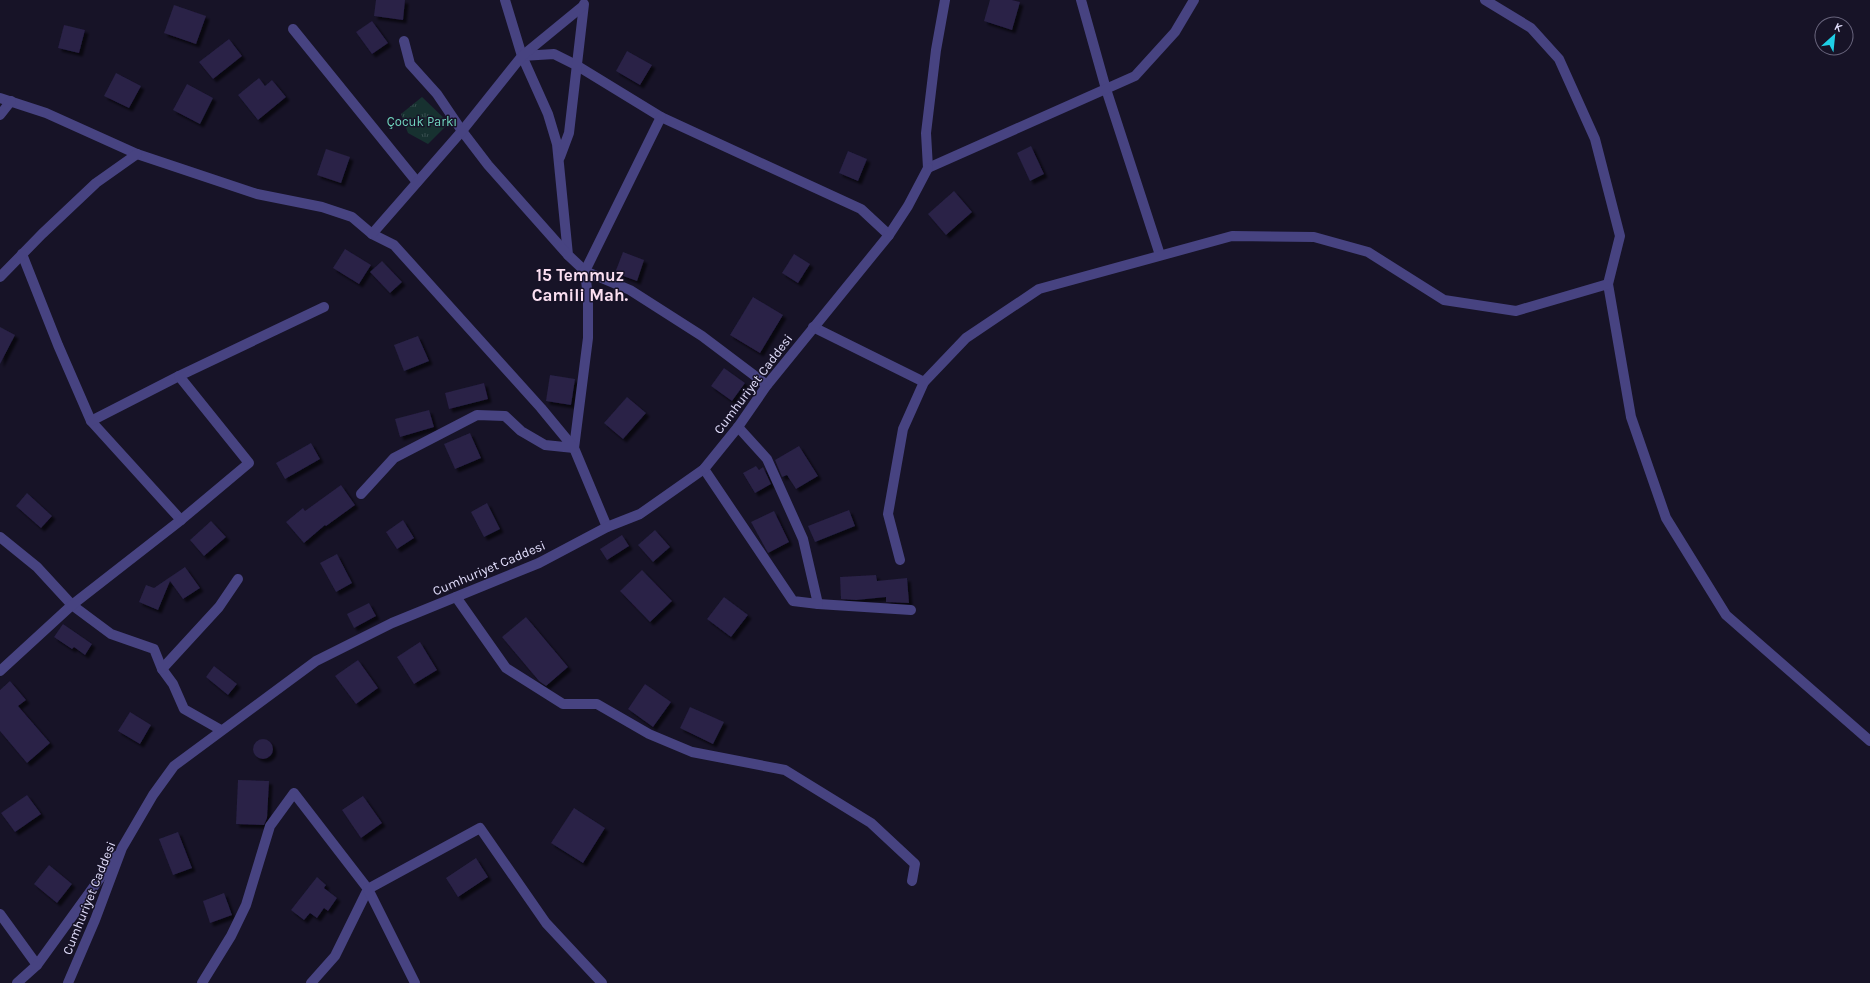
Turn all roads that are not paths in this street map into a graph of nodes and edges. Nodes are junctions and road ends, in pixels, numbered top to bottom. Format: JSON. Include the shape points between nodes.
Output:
{"nodes":[{"id":1,"x":505,"y":0,"type":"edge"},
{"id":2,"x":945,"y":0,"type":"edge"},
{"id":3,"x":1081,"y":0,"type":"edge"},
{"id":4,"x":1194,"y":0,"type":"edge"},
{"id":5,"x":1484,"y":0,"type":"edge"},
{"id":6,"x":584,"y":3,"type":"edge"},
{"id":7,"x":293,"y":29,"type":"dead end"},
{"id":8,"x":404,"y":41,"type":"dead end"},
{"id":9,"x":522,"y":56,"type":"junction"},
{"id":10,"x":576,"y":65,"type":"junction"},
{"id":11,"x":1106,"y":89,"type":"junction"},
{"id":12,"x":0,"y":98,"type":"edge"},
{"id":13,"x":11,"y":101,"type":"junction"},
{"id":14,"x":0,"y":115,"type":"edge"},
{"id":15,"x":661,"y":117,"type":"junction"},
{"id":16,"x":462,"y":131,"type":"junction"},
{"id":17,"x":137,"y":154,"type":"junction"},
{"id":18,"x":559,"y":159,"type":"junction"},
{"id":19,"x":928,"y":168,"type":"junction"},
{"id":20,"x":417,"y":182,"type":"junction"},
{"id":21,"x":372,"y":234,"type":"junction"},
{"id":22,"x":889,"y":235,"type":"junction"},
{"id":23,"x":22,"y":254,"type":"junction"},
{"id":24,"x":568,"y":255,"type":"junction"},
{"id":25,"x":1160,"y":255,"type":"junction"},
{"id":26,"x":585,"y":271,"type":"junction"},
{"id":27,"x":0,"y":277,"type":"edge"},
{"id":28,"x":1608,"y":284,"type":"junction"},
{"id":29,"x":324,"y":307,"type":"dead end"},
{"id":30,"x":813,"y":328,"type":"junction"},
{"id":31,"x":179,"y":376,"type":"junction"},
{"id":32,"x":924,"y":382,"type":"junction"},
{"id":33,"x":766,"y":385,"type":"junction"},
{"id":34,"x":91,"y":421,"type":"junction"},
{"id":35,"x":738,"y":427,"type":"junction"},
{"id":36,"x":574,"y":448,"type":"junction"},
{"id":37,"x":704,"y":469,"type":"junction"},
{"id":38,"x":362,"y":494,"type":"dead end"},
{"id":39,"x":181,"y":520,"type":"junction"},
{"id":40,"x":607,"y":527,"type":"junction"},
{"id":41,"x":0,"y":537,"type":"edge"},
{"id":42,"x":900,"y":560,"type":"dead end"},
{"id":43,"x":238,"y":579,"type":"dead end"},
{"id":44,"x":456,"y":597,"type":"junction"},
{"id":45,"x":818,"y":604,"type":"junction"},
{"id":46,"x":72,"y":605,"type":"junction"},
{"id":47,"x":911,"y":610,"type":"dead end"},
{"id":48,"x":162,"y":669,"type":"junction"},
{"id":49,"x":0,"y":671,"type":"edge"},
{"id":50,"x":221,"y":730,"type":"junction"},
{"id":51,"x":1870,"y":741,"type":"edge"},
{"id":52,"x":122,"y":848,"type":"junction"},
{"id":53,"x":912,"y":881,"type":"dead end"},
{"id":54,"x":368,"y":889,"type":"junction"},
{"id":55,"x":0,"y":914,"type":"edge"},
{"id":56,"x":37,"y":965,"type":"junction"},
{"id":57,"x":17,"y":983,"type":"edge"},
{"id":58,"x":68,"y":983,"type":"edge"},
{"id":59,"x":202,"y":983,"type":"edge"},
{"id":60,"x":311,"y":983,"type":"edge"},
{"id":61,"x":415,"y":983,"type":"edge"},
{"id":62,"x":602,"y":983,"type":"edge"}],
"edges":[{"from":1,"to":9,"type":"street"},
{"from":2,"to":19,"type":"street","via":[[926,133]]},
{"from":3,"to":11,"type":"street"},
{"from":4,"to":11,"type":"street","via":[[1175,32],[1135,76]]},
{"from":5,"to":28,"type":"street","via":[[1531,28],[1559,59],[1595,139],[1620,236]]},
{"from":6,"to":9,"type":"street"},
{"from":6,"to":10,"type":"street"},
{"from":7,"to":20,"type":"street"},
{"from":8,"to":16,"type":"street","via":[[410,64],[437,94]]},
{"from":9,"to":10,"type":"street","via":[[554,54]]},
{"from":9,"to":16,"type":"street"},
{"from":9,"to":18,"type":"street","via":[[548,114]]},
{"from":10,"to":15,"type":"street"},
{"from":10,"to":18,"type":"street","via":[[569,133]]},
{"from":11,"to":19,"type":"street"},
{"from":11,"to":25,"type":"street"},
{"from":12,"to":13,"type":"street"},
{"from":13,"to":14,"type":"street"},
{"from":13,"to":17,"type":"street","via":[[46,113]]},
{"from":15,"to":22,"type":"street","via":[[861,209]]},
{"from":15,"to":26,"type":"street"},
{"from":16,"to":20,"type":"street"},
{"from":16,"to":24,"type":"street"},
{"from":17,"to":21,"type":"street","via":[[257,194],[322,207],[352,217]]},
{"from":17,"to":23,"type":"street","via":[[96,183]]},
{"from":18,"to":24,"type":"street"},
{"from":19,"to":22,"type":"street","name":"Cumhuriyet Caddesi"},
{"from":20,"to":21,"type":"street"},
{"from":21,"to":36,"type":"street","via":[[394,245],[531,396]]},
{"from":22,"to":30,"type":"street","name":"Cumhuriyet Caddesi"},
{"from":23,"to":27,"type":"street"},
{"from":23,"to":34,"type":"street"},
{"from":24,"to":26,"type":"street"},
{"from":25,"to":28,"type":"street","via":[[1232,236],[1314,237],[1368,252],[1444,300],[1516,311]]},
{"from":25,"to":32,"type":"street","via":[[1039,289],[966,338]]},
{"from":26,"to":33,"type":"street","via":[[636,295],[702,336]]},
{"from":26,"to":36,"type":"street","via":[[588,338]]},
{"from":28,"to":51,"type":"street","via":[[1631,417],[1666,518],[1726,614]]},
{"from":29,"to":31,"type":"street"},
{"from":30,"to":32,"type":"street"},
{"from":30,"to":33,"type":"street","name":"Cumhuriyet Caddesi"},
{"from":31,"to":34,"type":"street"},
{"from":31,"to":39,"type":"street","via":[[248,463]]},
{"from":32,"to":42,"type":"street","via":[[903,428],[888,514]]},
{"from":33,"to":35,"type":"street","name":"Cumhuriyet Caddesi"},
{"from":34,"to":39,"type":"street"},
{"from":35,"to":37,"type":"street","name":"Cumhuriyet Caddesi"},
{"from":35,"to":45,"type":"street","via":[[767,459],[803,539]]},
{"from":36,"to":38,"type":"street","via":[[546,445],[522,431],[505,416],[477,415],[394,458]]},
{"from":36,"to":40,"type":"street"},
{"from":37,"to":40,"type":"street","name":"Cumhuriyet Caddesi","via":[[640,514]]},
{"from":37,"to":45,"type":"street","via":[[793,601]]},
{"from":39,"to":46,"type":"street"},
{"from":40,"to":44,"type":"street","name":"Cumhuriyet Caddesi","via":[[540,563]]},
{"from":41,"to":46,"type":"street","via":[[37,567]]},
{"from":43,"to":48,"type":"street","via":[[218,607]]},
{"from":44,"to":50,"type":"street","name":"Cumhuriyet Caddesi","via":[[392,623],[316,661]]},
{"from":44,"to":53,"type":"street","via":[[506,668],[563,704],[597,704],[650,734],[692,752],[785,770],[871,823],[916,864]]},
{"from":45,"to":47,"type":"street"},
{"from":46,"to":48,"type":"street","via":[[111,634],[154,649]]},
{"from":46,"to":49,"type":"street"},
{"from":48,"to":50,"type":"street","via":[[173,684],[184,709]]},
{"from":50,"to":52,"type":"street","name":"Cumhuriyet Caddesi","via":[[174,766],[153,795]]},
{"from":52,"to":56,"type":"street"},
{"from":52,"to":58,"type":"street","name":"Cumhuriyet Caddesi"},
{"from":54,"to":59,"type":"street","via":[[294,793],[270,826],[246,905],[231,936]]},
{"from":54,"to":60,"type":"street","via":[[335,956]]},
{"from":54,"to":61,"type":"street"},
{"from":54,"to":62,"type":"street","via":[[480,828],[546,923]]},
{"from":55,"to":56,"type":"street"},
{"from":56,"to":57,"type":"street"}]}
